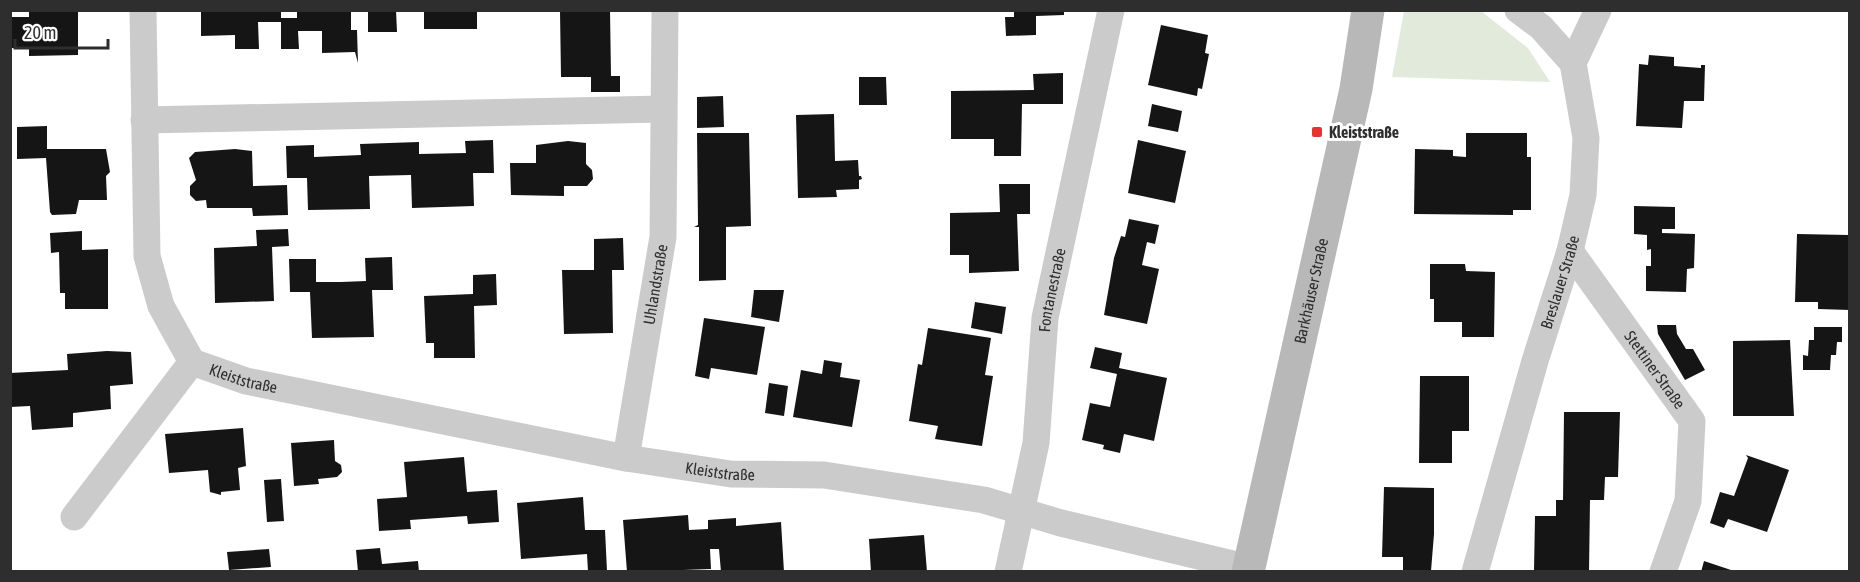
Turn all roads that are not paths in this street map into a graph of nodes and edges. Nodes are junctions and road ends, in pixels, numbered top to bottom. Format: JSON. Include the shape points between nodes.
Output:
{"nodes":[{"id":1,"x":143,"y":10,"type":"edge"},
{"id":2,"x":665,"y":10,"type":"edge"},
{"id":3,"x":1111,"y":10,"type":"edge"},
{"id":4,"x":1368,"y":10,"type":"edge"},
{"id":5,"x":1518,"y":10,"type":"edge"},
{"id":6,"x":1598,"y":10,"type":"edge"},
{"id":7,"x":1573,"y":63,"type":"junction"},
{"id":8,"x":663,"y":109,"type":"junction"},
{"id":9,"x":144,"y":120,"type":"junction"},
{"id":10,"x":1570,"y":251,"type":"junction"},
{"id":11,"x":192,"y":362,"type":"junction"},
{"id":12,"x":626,"y":458,"type":"junction"},
{"id":13,"x":1021,"y":511,"type":"junction"},
{"id":14,"x":74,"y":517,"type":"dead end"},
{"id":15,"x":1248,"y":570,"type":"edge"},
{"id":16,"x":1008,"y":572,"type":"edge"},
{"id":17,"x":1475,"y":572,"type":"edge"},
{"id":18,"x":1663,"y":572,"type":"edge"}],
"edges":[{"from":1,"to":9,"type":"street","name":"Kleiststraße"},
{"from":2,"to":8,"type":"street","name":"Uhlandstraße"},
{"from":3,"to":13,"type":"street","name":"Fontanestraße","via":[[1045,318],[1036,443]]},
{"from":4,"to":15,"type":"street","name":"Barkhäuser Straße","via":[[1356,89]]},
{"from":5,"to":7,"type":"street","via":[[1541,27]]},
{"from":6,"to":7,"type":"street"},
{"from":7,"to":10,"type":"street","name":"Breslauer Straße","via":[[1586,138],[1583,195]]},
{"from":8,"to":9,"type":"street"},
{"from":8,"to":12,"type":"street","name":"Uhlandstraße","via":[[663,237]]},
{"from":9,"to":11,"type":"street","name":"Kleiststraße","via":[[147,256],[161,306]]},
{"from":10,"to":17,"type":"street","name":"Breslauer Straße","via":[[1534,361]]},
{"from":10,"to":18,"type":"street","name":"Stettiner Straße","via":[[1692,421],[1688,501]]},
{"from":11,"to":12,"type":"street","name":"Kleiststraße","via":[[246,381]]},
{"from":11,"to":14,"type":"street","name":"Kleiststraße"},
{"from":12,"to":13,"type":"street","name":"Kleiststraße","via":[[731,474],[824,475],[984,500]]},
{"from":13,"to":15,"type":"street","name":"Kleiststraße"},
{"from":13,"to":16,"type":"street","name":"Fontanestraße"}]}
